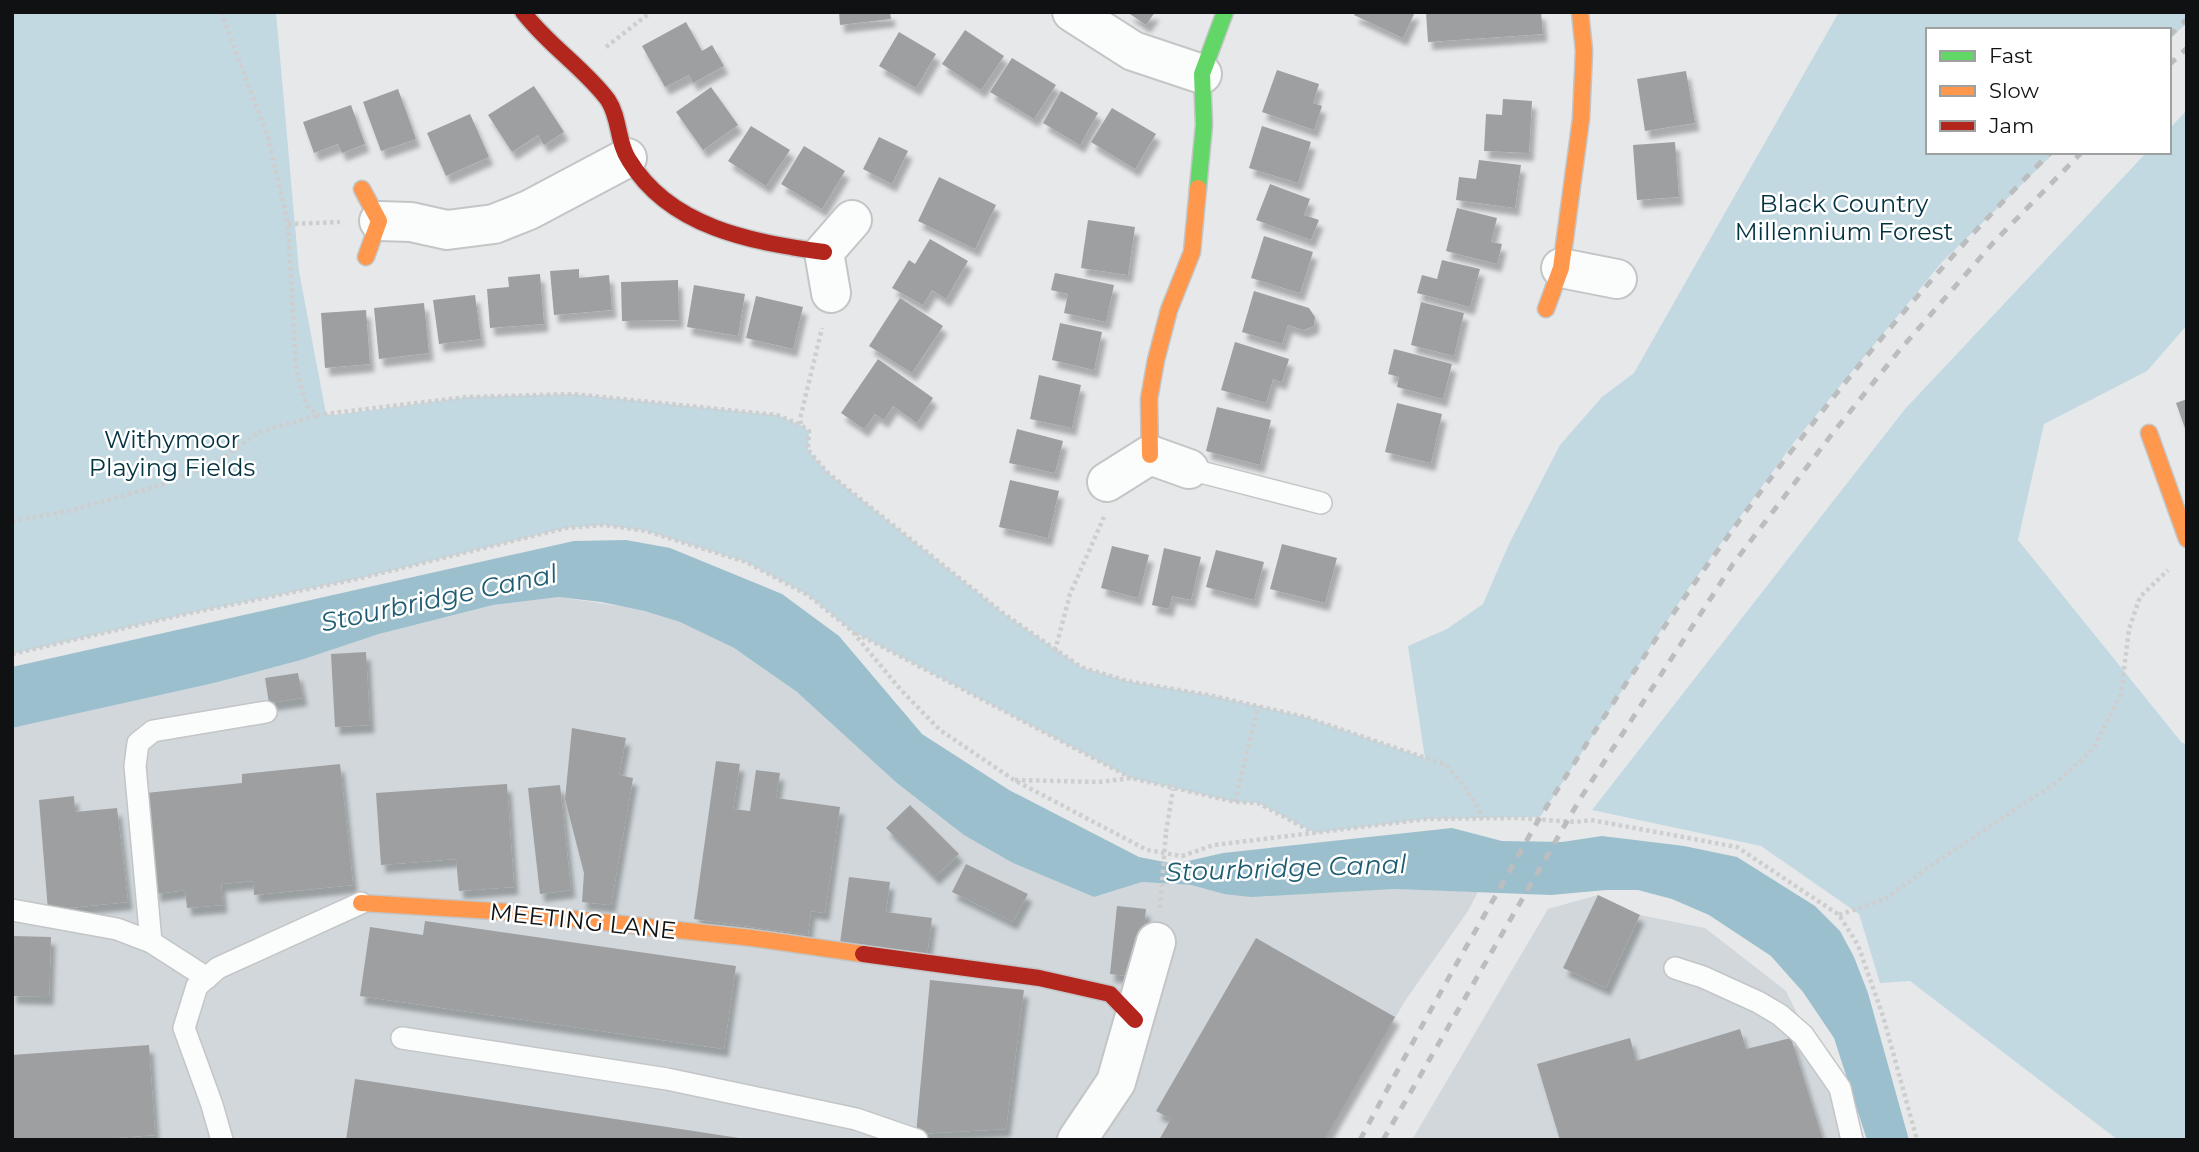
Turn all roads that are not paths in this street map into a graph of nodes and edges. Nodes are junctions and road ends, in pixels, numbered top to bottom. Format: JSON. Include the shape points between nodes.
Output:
{"nodes":[{"id":1,"x":523,"y":12,"type":"edge"},
{"id":2,"x":1072,"y":12,"type":"edge"},
{"id":3,"x":1225,"y":12,"type":"edge"},
{"id":4,"x":1580,"y":12,"type":"edge"},
{"id":5,"x":1202,"y":74,"type":"junction"},
{"id":6,"x":627,"y":158,"type":"junction"},
{"id":7,"x":371,"y":205,"type":"joint"},
{"id":8,"x":852,"y":220,"type":"dead end"},
{"id":9,"x":824,"y":252,"type":"junction"},
{"id":10,"x":366,"y":257,"type":"dead end"},
{"id":11,"x":1561,"y":268,"type":"junction"},
{"id":12,"x":1617,"y":279,"type":"dead end"},
{"id":13,"x":831,"y":292,"type":"road end"},
{"id":14,"x":1546,"y":309,"type":"dead end"},
{"id":15,"x":2149,"y":433,"type":"dead end"},
{"id":16,"x":1189,"y":468,"type":"joint"},
{"id":17,"x":1128,"y":469,"type":"joint"},
{"id":18,"x":2179,"y":497,"type":"edge"},
{"id":19,"x":1321,"y":503,"type":"dead end"},
{"id":20,"x":2187,"y":539,"type":"edge"},
{"id":21,"x":266,"y":712,"type":"dead end"},
{"id":22,"x":361,"y":904,"type":"joint"},
{"id":23,"x":12,"y":910,"type":"edge"},
{"id":24,"x":1158,"y":925,"type":"road end"},
{"id":25,"x":151,"y":942,"type":"junction"},
{"id":26,"x":1675,"y":968,"type":"dead end"},
{"id":27,"x":207,"y":978,"type":"junction"},
{"id":28,"x":1135,"y":1020,"type":"junction"},
{"id":29,"x":402,"y":1038,"type":"dead end"},
{"id":30,"x":222,"y":1140,"type":"edge"},
{"id":31,"x":917,"y":1140,"type":"edge"},
{"id":32,"x":1077,"y":1140,"type":"edge"},
{"id":33,"x":1852,"y":1140,"type":"edge"}],
"edges":[{"from":1,"to":6,"type":"street","via":[[608,100],[619,122]]},
{"from":2,"to":5,"type":"street","via":[[1133,51]]},
{"from":3,"to":5,"type":"street"},
{"from":4,"to":11,"type":"street","via":[[1584,51],[1581,119]]},
{"from":5,"to":17,"type":"street","via":[[1204,125],[1192,252],[1168,310]]},
{"from":6,"to":7,"type":"street","via":[[494,224],[447,230],[411,222]]},
{"from":6,"to":9,"type":"street","via":[[651,190],[679,213],[717,230]]},
{"from":7,"to":10,"type":"street"},
{"from":8,"to":9,"type":"street"},
{"from":9,"to":13,"type":"street"},
{"from":11,"to":12,"type":"street"},
{"from":11,"to":14,"type":"street"},
{"from":15,"to":18,"type":"street"},
{"from":16,"to":17,"type":"street"},
{"from":16,"to":19,"type":"lane"},
{"from":18,"to":20,"type":"street"},
{"from":21,"to":25,"type":"lane","via":[[153,731],[138,743],[135,766]]},
{"from":22,"to":27,"type":"lane","name":"MEETING LANE","via":[[218,968]]},
{"from":22,"to":28,"type":"street","name":"MEETING LANE","via":[[510,912],[725,935],[1039,978],[1110,994]]},
{"from":23,"to":25,"type":"lane","via":[[117,929]]},
{"from":24,"to":28,"type":"street"},
{"from":25,"to":27,"type":"lane"},
{"from":26,"to":33,"type":"lane","via":[[1758,1002],[1803,1035],[1840,1088]]},
{"from":27,"to":30,"type":"lane","name":"MEETING LANE","via":[[197,986],[184,1028]]},
{"from":28,"to":32,"type":"street","via":[[1116,1082]]},
{"from":29,"to":31,"type":"lane","via":[[667,1079],[856,1119]]}]}
